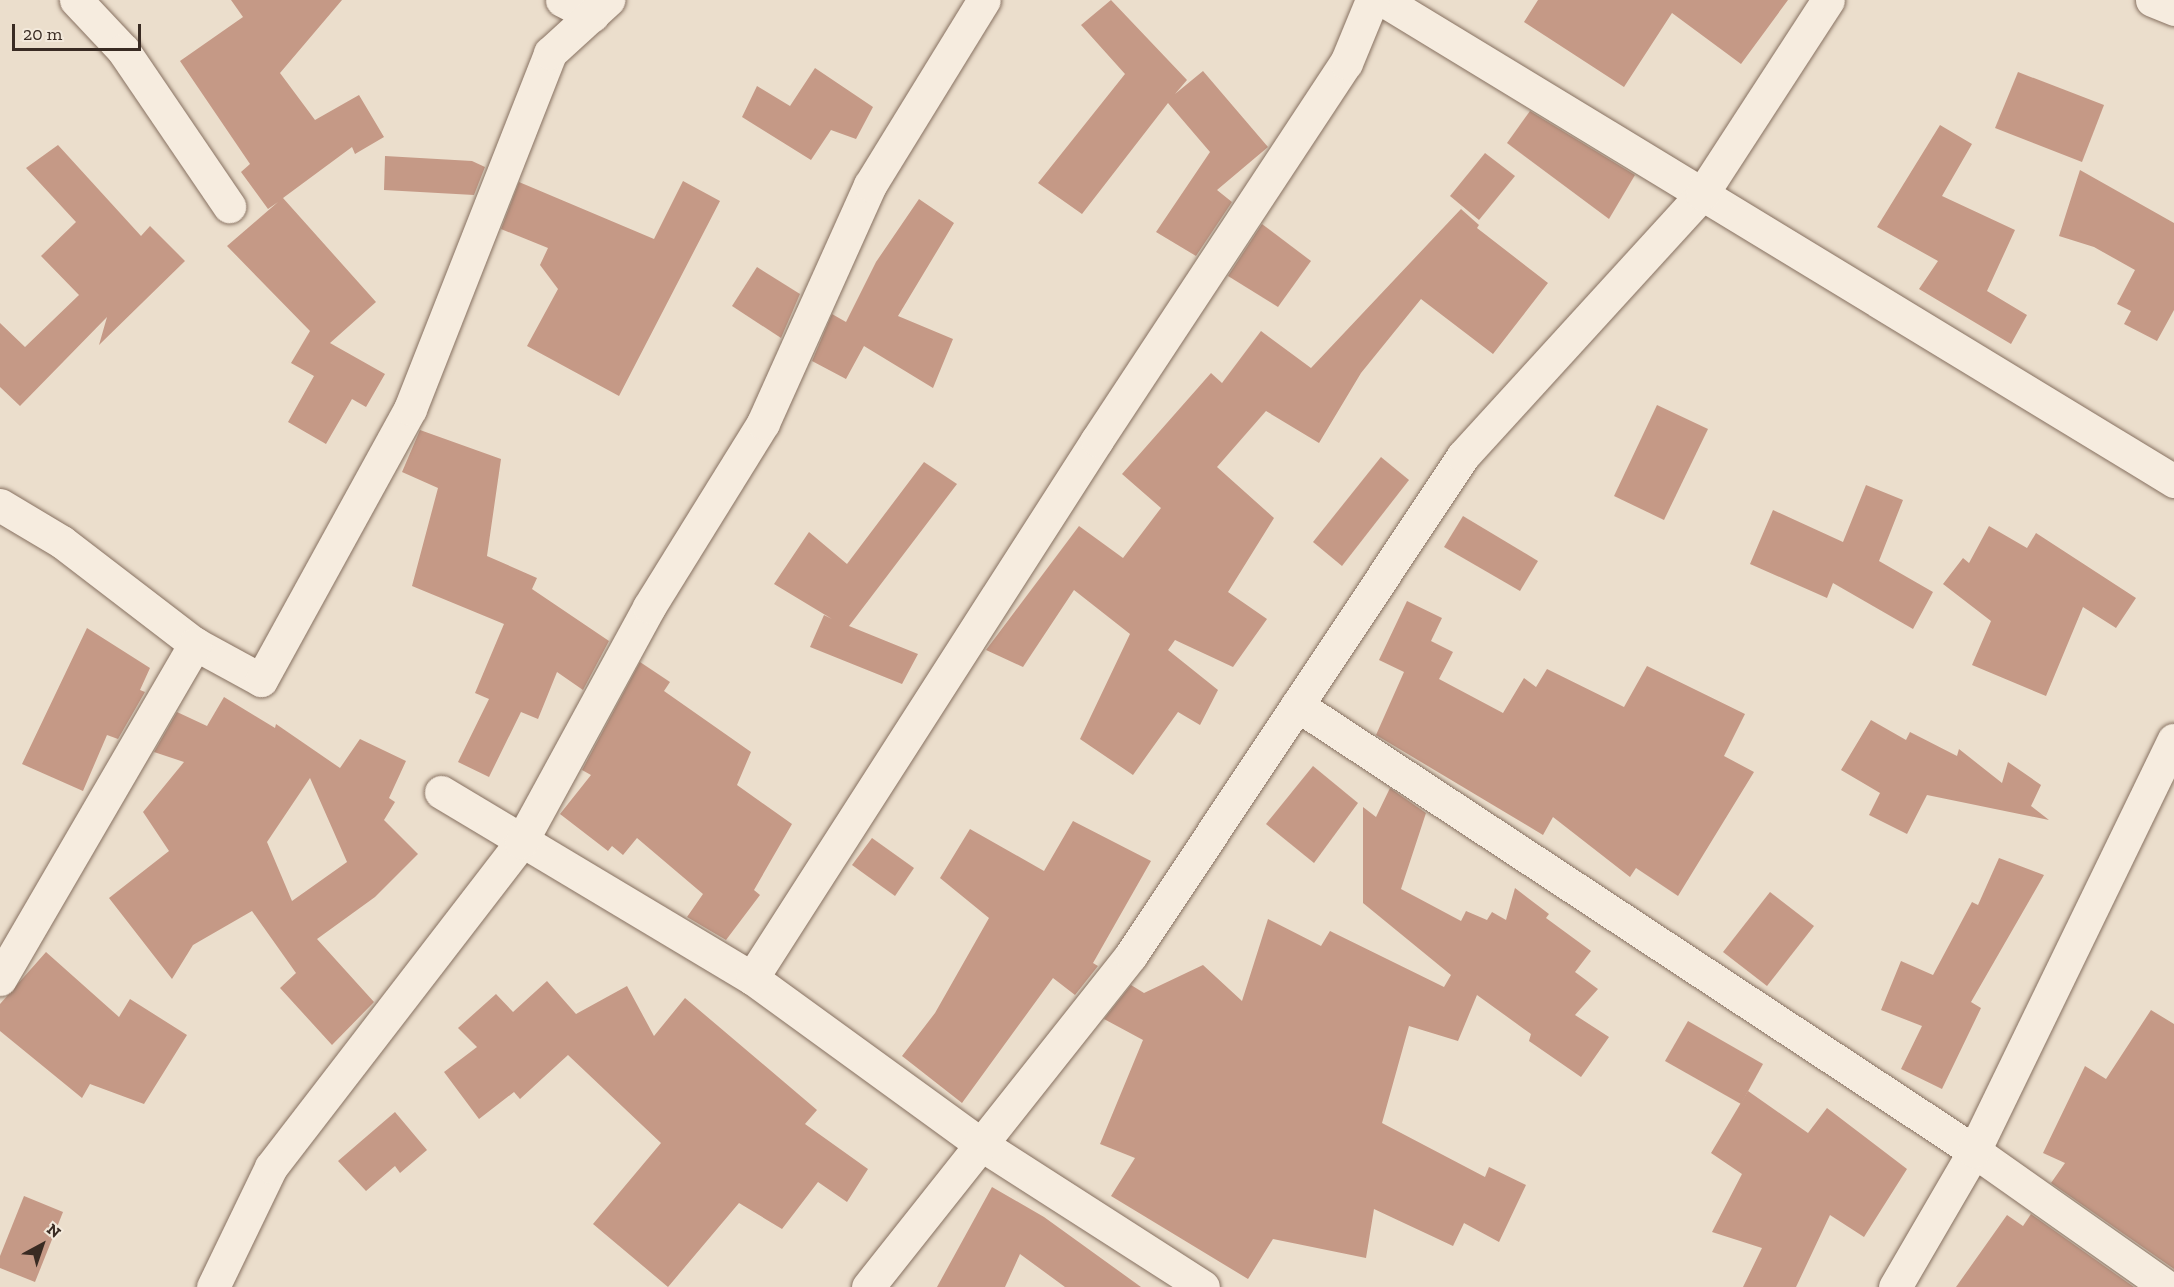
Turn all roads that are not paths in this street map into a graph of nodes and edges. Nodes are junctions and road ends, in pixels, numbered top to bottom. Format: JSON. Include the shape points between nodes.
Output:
{"nodes":[{"id":1,"x":76,"y":0,"type":"edge"},
{"id":2,"x":562,"y":0,"type":"edge"},
{"id":3,"x":984,"y":0,"type":"edge"},
{"id":4,"x":1372,"y":0,"type":"edge"},
{"id":5,"x":1383,"y":0,"type":"edge"},
{"id":6,"x":1828,"y":0,"type":"edge"},
{"id":7,"x":2152,"y":0,"type":"edge"},
{"id":8,"x":600,"y":7,"type":"edge"},
{"id":9,"x":2174,"y":9,"type":"edge"},
{"id":10,"x":1702,"y":194,"type":"junction"},
{"id":11,"x":229,"y":206,"type":"dead end"},
{"id":12,"x":2174,"y":481,"type":"edge"},
{"id":13,"x":0,"y":505,"type":"edge"},
{"id":14,"x":195,"y":644,"type":"junction"},
{"id":15,"x":1297,"y":705,"type":"junction"},
{"id":16,"x":2174,"y":740,"type":"edge"},
{"id":17,"x":441,"y":792,"type":"dead end"},
{"id":18,"x":520,"y":842,"type":"junction"},
{"id":19,"x":752,"y":978,"type":"junction"},
{"id":20,"x":0,"y":979,"type":"edge"},
{"id":21,"x":979,"y":1143,"type":"junction"},
{"id":22,"x":1974,"y":1151,"type":"junction"},
{"id":23,"x":213,"y":1287,"type":"edge"},
{"id":24,"x":868,"y":1287,"type":"edge"},
{"id":25,"x":1203,"y":1287,"type":"edge"},
{"id":26,"x":1895,"y":1287,"type":"edge"},
{"id":27,"x":2167,"y":1287,"type":"edge"}],
"edges":[{"from":1,"to":11,"type":"street","via":[[123,50]]},
{"from":2,"to":8,"type":"street"},
{"from":3,"to":18,"type":"street","via":[[870,185],[763,423],[649,607]]},
{"from":4,"to":19,"type":"street","via":[[1346,63],[1097,440]]},
{"from":5,"to":10,"type":"street"},
{"from":6,"to":10,"type":"street"},
{"from":7,"to":9,"type":"street"},
{"from":8,"to":14,"type":"street","via":[[550,53],[410,409],[261,680]]},
{"from":10,"to":12,"type":"street"},
{"from":10,"to":15,"type":"street","via":[[1463,456]]},
{"from":13,"to":14,"type":"street","via":[[62,542]]},
{"from":14,"to":20,"type":"street"},
{"from":15,"to":21,"type":"street","via":[[1131,955]]},
{"from":15,"to":22,"type":"street"},
{"from":16,"to":22,"type":"street"},
{"from":17,"to":18,"type":"street"},
{"from":18,"to":19,"type":"street"},
{"from":18,"to":23,"type":"street","via":[[271,1167]]},
{"from":19,"to":21,"type":"street"},
{"from":21,"to":24,"type":"street"},
{"from":21,"to":25,"type":"street"},
{"from":22,"to":26,"type":"street"},
{"from":22,"to":27,"type":"street"}]}
